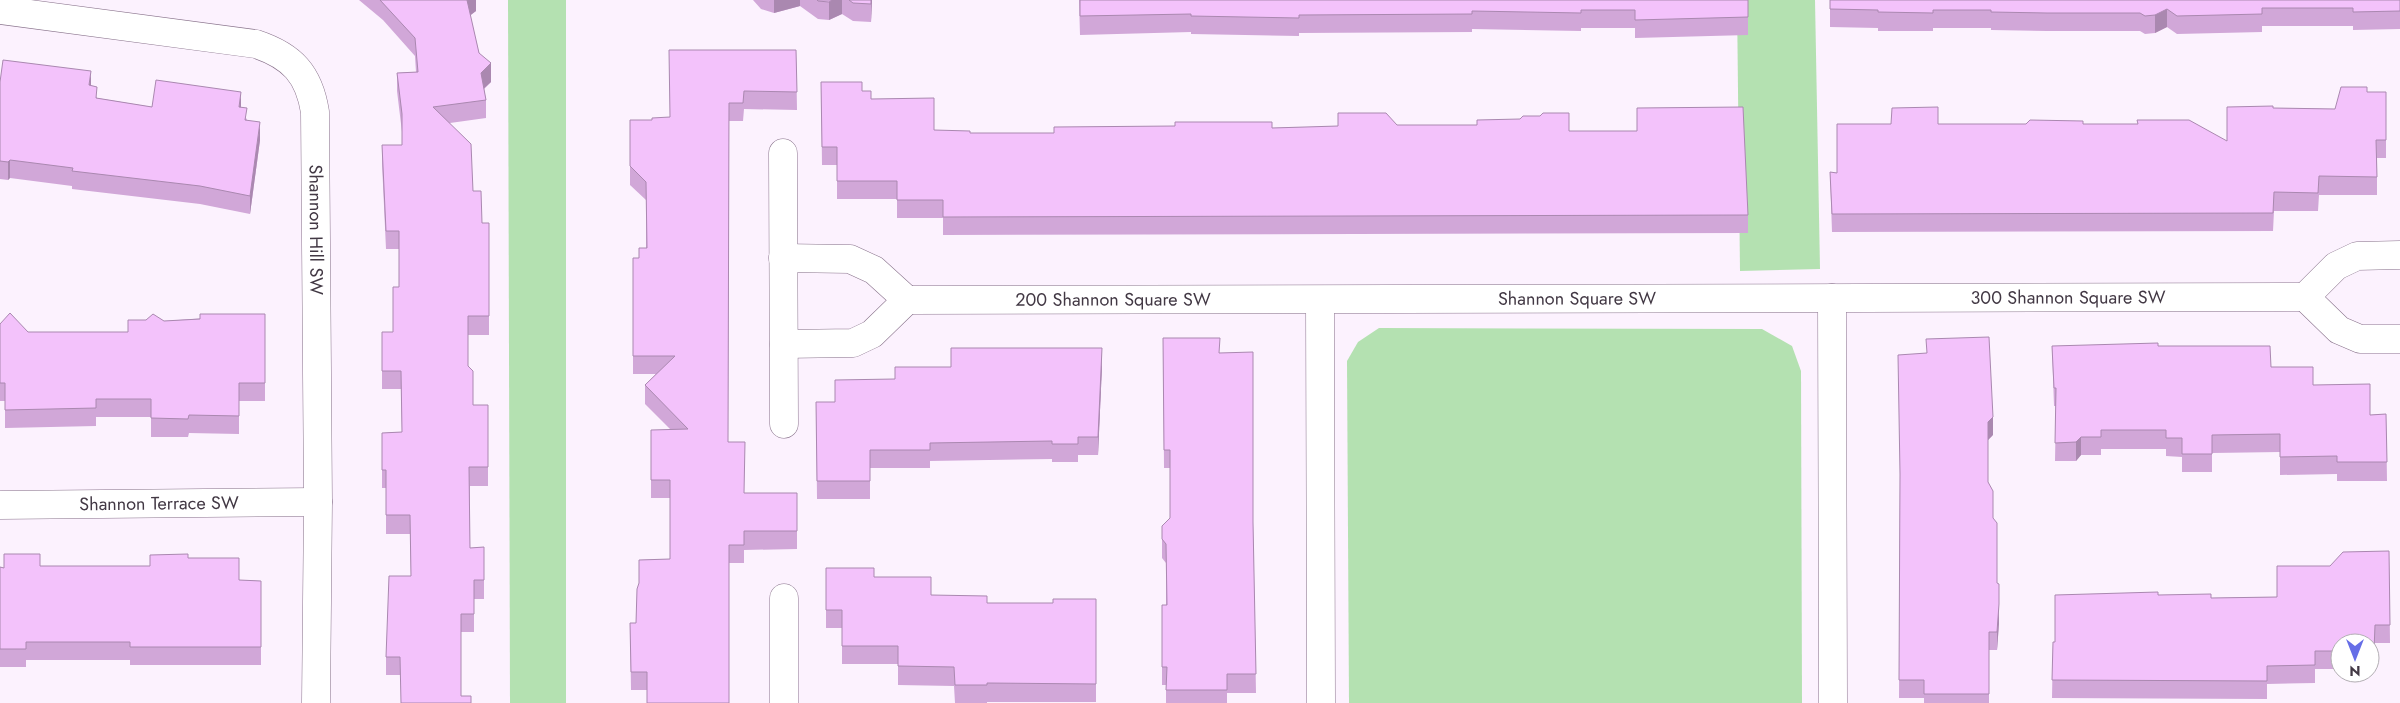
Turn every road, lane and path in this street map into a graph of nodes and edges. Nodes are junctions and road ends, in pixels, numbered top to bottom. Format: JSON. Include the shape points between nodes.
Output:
{"nodes":[{"id":1,"x":0,"y":10,"type":"edge"},
{"id":2,"x":783,"y":153,"type":"dead end"},
{"id":3,"x":2400,"y":255,"type":"edge"},
{"id":4,"x":783,"y":258,"type":"junction"},
{"id":5,"x":1832,"y":298,"type":"junction"},
{"id":6,"x":2305,"y":298,"type":"junction"},
{"id":7,"x":907,"y":300,"type":"junction"},
{"id":8,"x":1320,"y":300,"type":"junction"},
{"id":9,"x":2400,"y":339,"type":"edge"},
{"id":10,"x":784,"y":344,"type":"junction"},
{"id":11,"x":784,"y":424,"type":"dead end"},
{"id":12,"x":318,"y":502,"type":"junction"},
{"id":13,"x":0,"y":505,"type":"edge"},
{"id":14,"x":784,"y":598,"type":"dead end"},
{"id":15,"x":316,"y":703,"type":"edge"},
{"id":16,"x":784,"y":703,"type":"edge"},
{"id":17,"x":1321,"y":703,"type":"edge"},
{"id":18,"x":1833,"y":703,"type":"edge"}],
"edges":[{"from":1,"to":12,"type":"street","name":"Shannon Hill SW","via":[[256,44],[286,57],[306,81],[315,112]]},
{"from":2,"to":4,"type":"street"},
{"from":3,"to":6,"type":"street","via":[[2357,256],[2336,266]]},
{"from":4,"to":7,"type":"street","via":[[850,259],[874,270]]},
{"from":4,"to":10,"type":"street"},
{"from":5,"to":6,"type":"street","name":"300 Shannon Square SW"},
{"from":5,"to":8,"type":"street","name":"Shannon Square SW"},
{"from":5,"to":18,"type":"street"},
{"from":6,"to":9,"type":"street","via":[[2339,330],[2360,339]]},
{"from":7,"to":8,"type":"street","name":"200 Shannon Square SW"},
{"from":7,"to":10,"type":"street","via":[[872,334],[852,342]]},
{"from":8,"to":17,"type":"street"},
{"from":10,"to":11,"type":"street"},
{"from":12,"to":13,"type":"street","name":"Shannon Terrace SW"},
{"from":12,"to":15,"type":"street","name":"Shannon Hill SW"},
{"from":14,"to":16,"type":"street"}]}
